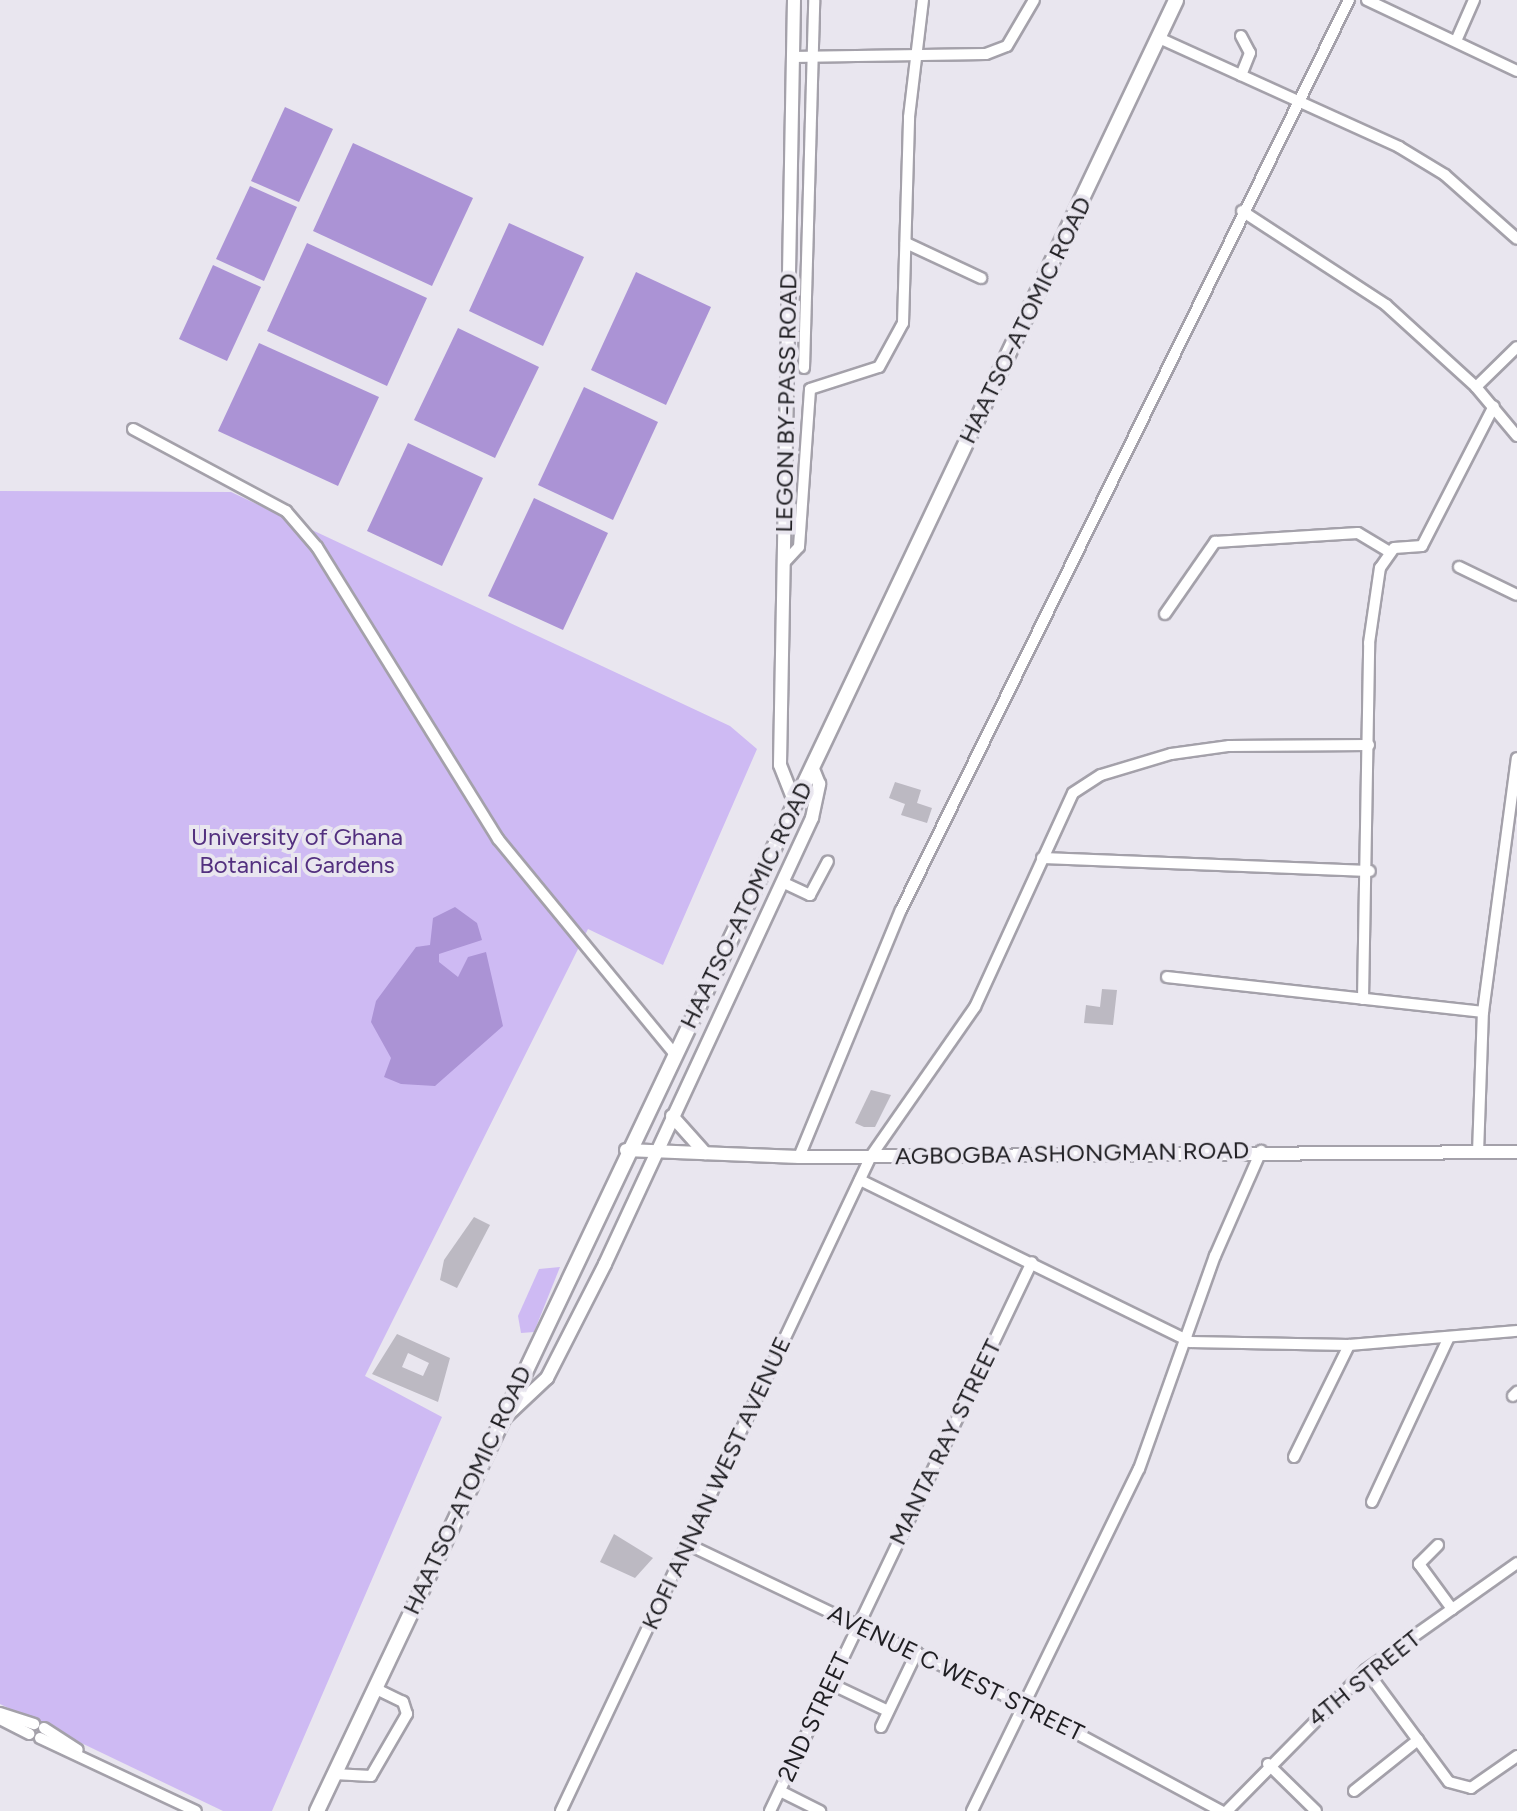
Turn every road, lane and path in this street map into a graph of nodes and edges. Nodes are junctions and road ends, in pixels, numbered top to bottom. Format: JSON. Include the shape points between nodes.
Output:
{"nodes":[{"id":1,"x":794,"y":0,"type":"edge"},
{"id":2,"x":814,"y":0,"type":"edge"},
{"id":3,"x":923,"y":0,"type":"edge"},
{"id":4,"x":1034,"y":0,"type":"edge"},
{"id":5,"x":1176,"y":0,"type":"edge"},
{"id":6,"x":1349,"y":0,"type":"edge"},
{"id":7,"x":1367,"y":0,"type":"edge"},
{"id":8,"x":1474,"y":0,"type":"edge"},
{"id":9,"x":1241,"y":36,"type":"dead end"},
{"id":10,"x":1159,"y":38,"type":"junction"},
{"id":11,"x":1456,"y":41,"type":"junction"},
{"id":12,"x":813,"y":56,"type":"junction"},
{"id":13,"x":792,"y":57,"type":"junction"},
{"id":14,"x":916,"y":59,"type":"junction"},
{"id":15,"x":1517,"y":71,"type":"edge"},
{"id":16,"x":1241,"y":75,"type":"junction"},
{"id":17,"x":1299,"y":102,"type":"junction"},
{"id":18,"x":1242,"y":211,"type":"junction"},
{"id":19,"x":1517,"y":239,"type":"edge"},
{"id":20,"x":906,"y":243,"type":"junction"},
{"id":21,"x":981,"y":278,"type":"dead end"},
{"id":22,"x":1517,"y":347,"type":"edge"},
{"id":23,"x":804,"y":368,"type":"dead end"},
{"id":24,"x":1476,"y":387,"type":"junction"},
{"id":25,"x":1494,"y":406,"type":"junction"},
{"id":26,"x":133,"y":429,"type":"dead end"},
{"id":27,"x":1517,"y":436,"type":"edge"},
{"id":28,"x":1388,"y":551,"type":"junction"},
{"id":29,"x":783,"y":564,"type":"junction"},
{"id":30,"x":1459,"y":567,"type":"dead end"},
{"id":31,"x":1517,"y":595,"type":"edge"},
{"id":32,"x":1165,"y":614,"type":"dead end"},
{"id":33,"x":1369,"y":745,"type":"junction"},
{"id":34,"x":1517,"y":758,"type":"edge"},
{"id":35,"x":812,"y":767,"type":"junction"},
{"id":36,"x":795,"y":803,"type":"junction"},
{"id":37,"x":1042,"y":858,"type":"junction"},
{"id":38,"x":828,"y":861,"type":"dead end"},
{"id":39,"x":1370,"y":871,"type":"junction"},
{"id":40,"x":782,"y":882,"type":"junction"},
{"id":41,"x":1167,"y":977,"type":"dead end"},
{"id":42,"x":1363,"y":999,"type":"junction"},
{"id":43,"x":1483,"y":1012,"type":"junction"},
{"id":44,"x":674,"y":1053,"type":"junction"},
{"id":45,"x":672,"y":1116,"type":"junction"},
{"id":46,"x":626,"y":1150,"type":"junction"},
{"id":47,"x":655,"y":1151,"type":"junction"},
{"id":48,"x":1261,"y":1151,"type":"junction"},
{"id":49,"x":1517,"y":1152,"type":"edge"},
{"id":50,"x":705,"y":1153,"type":"junction"},
{"id":51,"x":1478,"y":1153,"type":"junction"},
{"id":52,"x":871,"y":1156,"type":"junction"},
{"id":53,"x":799,"y":1157,"type":"junction"},
{"id":54,"x":860,"y":1180,"type":"junction"},
{"id":55,"x":1032,"y":1262,"type":"junction"},
{"id":56,"x":1517,"y":1331,"type":"edge"},
{"id":57,"x":1449,"y":1337,"type":"junction"},
{"id":58,"x":1190,"y":1342,"type":"junction"},
{"id":59,"x":1349,"y":1345,"type":"junction"},
{"id":60,"x":501,"y":1422,"type":"junction"},
{"id":61,"x":1294,"y":1457,"type":"dead end"},
{"id":62,"x":1372,"y":1502,"type":"dead end"},
{"id":63,"x":687,"y":1544,"type":"junction"},
{"id":64,"x":1438,"y":1545,"type":"dead end"},
{"id":65,"x":1517,"y":1563,"type":"edge"},
{"id":66,"x":1452,"y":1609,"type":"junction"},
{"id":67,"x":857,"y":1623,"type":"junction"},
{"id":68,"x":917,"y":1652,"type":"junction"},
{"id":69,"x":1366,"y":1670,"type":"junction"},
{"id":70,"x":829,"y":1683,"type":"junction"},
{"id":71,"x":374,"y":1688,"type":"junction"},
{"id":72,"x":1024,"y":1705,"type":"junction"},
{"id":73,"x":888,"y":1711,"type":"junction"},
{"id":74,"x":0,"y":1716,"type":"edge"},
{"id":75,"x":881,"y":1727,"type":"dead end"},
{"id":76,"x":1418,"y":1740,"type":"junction"},
{"id":77,"x":1517,"y":1756,"type":"edge"},
{"id":78,"x":1268,"y":1764,"type":"junction"},
{"id":79,"x":334,"y":1774,"type":"junction"},
{"id":80,"x":780,"y":1791,"type":"junction"},
{"id":81,"x":1354,"y":1791,"type":"dead end"},
{"id":82,"x":196,"y":1811,"type":"edge"},
{"id":83,"x":317,"y":1811,"type":"edge"},
{"id":84,"x":561,"y":1811,"type":"edge"},
{"id":85,"x":770,"y":1811,"type":"edge"},
{"id":86,"x":820,"y":1811,"type":"edge"},
{"id":87,"x":972,"y":1811,"type":"edge"},
{"id":88,"x":1221,"y":1811,"type":"edge"},
{"id":89,"x":1227,"y":1811,"type":"edge"},
{"id":90,"x":1316,"y":1811,"type":"edge"}],
"edges":[{"from":1,"to":13,"type":"street","name":"LEGON BY-PASS ROAD"},
{"from":2,"to":12,"type":"street"},
{"from":3,"to":14,"type":"street"},
{"from":4,"to":14,"type":"street","via":[[1007,46]]},
{"from":5,"to":10,"type":"main road","name":"HAATSO-ATOMIC ROAD"},
{"from":6,"to":17,"type":"street"},
{"from":7,"to":11,"type":"street"},
{"from":8,"to":11,"type":"street"},
{"from":9,"to":16,"type":"street","via":[[1250,53]]},
{"from":10,"to":16,"type":"street"},
{"from":10,"to":35,"type":"main road","name":"HAATSO-ATOMIC ROAD"},
{"from":11,"to":15,"type":"street"},
{"from":12,"to":13,"type":"street"},
{"from":12,"to":14,"type":"street"},
{"from":12,"to":23,"type":"street"},
{"from":13,"to":29,"type":"street","name":"LEGON BY-PASS ROAD"},
{"from":14,"to":20,"type":"street"},
{"from":16,"to":17,"type":"street"},
{"from":17,"to":18,"type":"street"},
{"from":17,"to":19,"type":"street","via":[[1433,168]]},
{"from":18,"to":24,"type":"street","via":[[1373,295]]},
{"from":18,"to":53,"type":"street","via":[[901,910]]},
{"from":20,"to":21,"type":"street"},
{"from":20,"to":29,"type":"street","via":[[903,323],[892,351],[879,367],[819,383],[807,396],[799,547]]},
{"from":22,"to":24,"type":"street"},
{"from":24,"to":25,"type":"street"},
{"from":25,"to":27,"type":"street"},
{"from":25,"to":28,"type":"street","via":[[1422,546]]},
{"from":26,"to":44,"type":"street","via":[[262,492],[297,523],[498,839]]},
{"from":28,"to":32,"type":"street","via":[[1358,533],[1215,542]]},
{"from":28,"to":33,"type":"street","via":[[1369,643]]},
{"from":29,"to":36,"type":"street","name":"LEGON BY-PASS ROAD","via":[[780,765]]},
{"from":30,"to":31,"type":"street"},
{"from":33,"to":37,"type":"street","name":"KOFI ANNAN WEST AVENUE","via":[[1229,746],[1101,775],[1073,793]]},
{"from":33,"to":39,"type":"street"},
{"from":34,"to":43,"type":"street"},
{"from":35,"to":36,"type":"main road","name":"HAATSO-ATOMIC ROAD"},
{"from":35,"to":40,"type":"street","via":[[817,804]]},
{"from":36,"to":44,"type":"main road","name":"HAATSO-ATOMIC ROAD"},
{"from":37,"to":39,"type":"street"},
{"from":37,"to":52,"type":"street","name":"KOFI ANNAN WEST AVENUE","via":[[975,1007]]},
{"from":38,"to":40,"type":"street","via":[[810,895]]},
{"from":39,"to":42,"type":"street"},
{"from":40,"to":45,"type":"street"},
{"from":41,"to":42,"type":"street"},
{"from":42,"to":43,"type":"street"},
{"from":43,"to":51,"type":"street"},
{"from":44,"to":46,"type":"main road","name":"HAATSO-ATOMIC ROAD"},
{"from":45,"to":47,"type":"street"},
{"from":45,"to":50,"type":"street"},
{"from":46,"to":47,"type":"street","name":"AGBOGBA ASHONGMAN ROAD"},
{"from":46,"to":60,"type":"main road","name":"HAATSO-ATOMIC ROAD"},
{"from":47,"to":50,"type":"street","name":"AGBOGBA ASHONGMAN ROAD"},
{"from":47,"to":60,"type":"street","via":[[559,1358]]},
{"from":48,"to":51,"type":"street","name":"AGBOGBA ASHONGMAN ROAD"},
{"from":48,"to":52,"type":"street","name":"AGBOGBA ASHONGMAN ROAD"},
{"from":48,"to":58,"type":"street","via":[[1215,1256]]},
{"from":49,"to":51,"type":"street","name":"AGBOGBA ASHONGMAN ROAD"},
{"from":50,"to":53,"type":"street","name":"AGBOGBA ASHONGMAN ROAD"},
{"from":52,"to":53,"type":"street","name":"AGBOGBA ASHONGMAN ROAD"},
{"from":52,"to":54,"type":"street","name":"KOFI ANNAN WEST AVENUE"},
{"from":54,"to":55,"type":"street"},
{"from":54,"to":63,"type":"street","name":"KOFI ANNAN WEST AVENUE"},
{"from":55,"to":58,"type":"street"},
{"from":55,"to":67,"type":"street","name":"MANTA RAY STREET"},
{"from":56,"to":57,"type":"street"},
{"from":57,"to":59,"type":"street"},
{"from":57,"to":62,"type":"street"},
{"from":58,"to":59,"type":"street"},
{"from":58,"to":72,"type":"street","via":[[1139,1469]]},
{"from":59,"to":61,"type":"street"},
{"from":60,"to":71,"type":"main road","name":"HAATSO-ATOMIC ROAD"},
{"from":63,"to":67,"type":"street","name":"AVENUE C WEST STREET"},
{"from":63,"to":84,"type":"street","name":"KOFI ANNAN WEST AVENUE"},
{"from":64,"to":66,"type":"street","via":[[1419,1564]]},
{"from":65,"to":66,"type":"street","name":"4TH STREET"},
{"from":66,"to":69,"type":"street","name":"4TH STREET"},
{"from":67,"to":68,"type":"street","name":"AVENUE C WEST STREET"},
{"from":67,"to":70,"type":"street","name":"2ND STREET"},
{"from":68,"to":72,"type":"street","name":"AVENUE C WEST STREET"},
{"from":68,"to":73,"type":"street"},
{"from":69,"to":76,"type":"street"},
{"from":69,"to":78,"type":"street","name":"4TH STREET"},
{"from":70,"to":73,"type":"street"},
{"from":70,"to":80,"type":"street","name":"2ND STREET"},
{"from":71,"to":79,"type":"main road","name":"HAATSO-ATOMIC ROAD"},
{"from":71,"to":79,"type":"street","via":[[403,1702],[407,1714],[371,1776]]},
{"from":72,"to":87,"type":"street"},
{"from":72,"to":88,"type":"street","name":"AVENUE C WEST STREET"},
{"from":73,"to":75,"type":"street"},
{"from":74,"to":82,"type":"street"},
{"from":76,"to":77,"type":"street","via":[[1459,1787],[1471,1788]]},
{"from":76,"to":81,"type":"street"},
{"from":78,"to":89,"type":"street","name":"4TH STREET"},
{"from":78,"to":90,"type":"street"},
{"from":79,"to":83,"type":"main road","name":"HAATSO-ATOMIC ROAD"},
{"from":80,"to":85,"type":"street","name":"2ND STREET"},
{"from":80,"to":86,"type":"street"}]}
